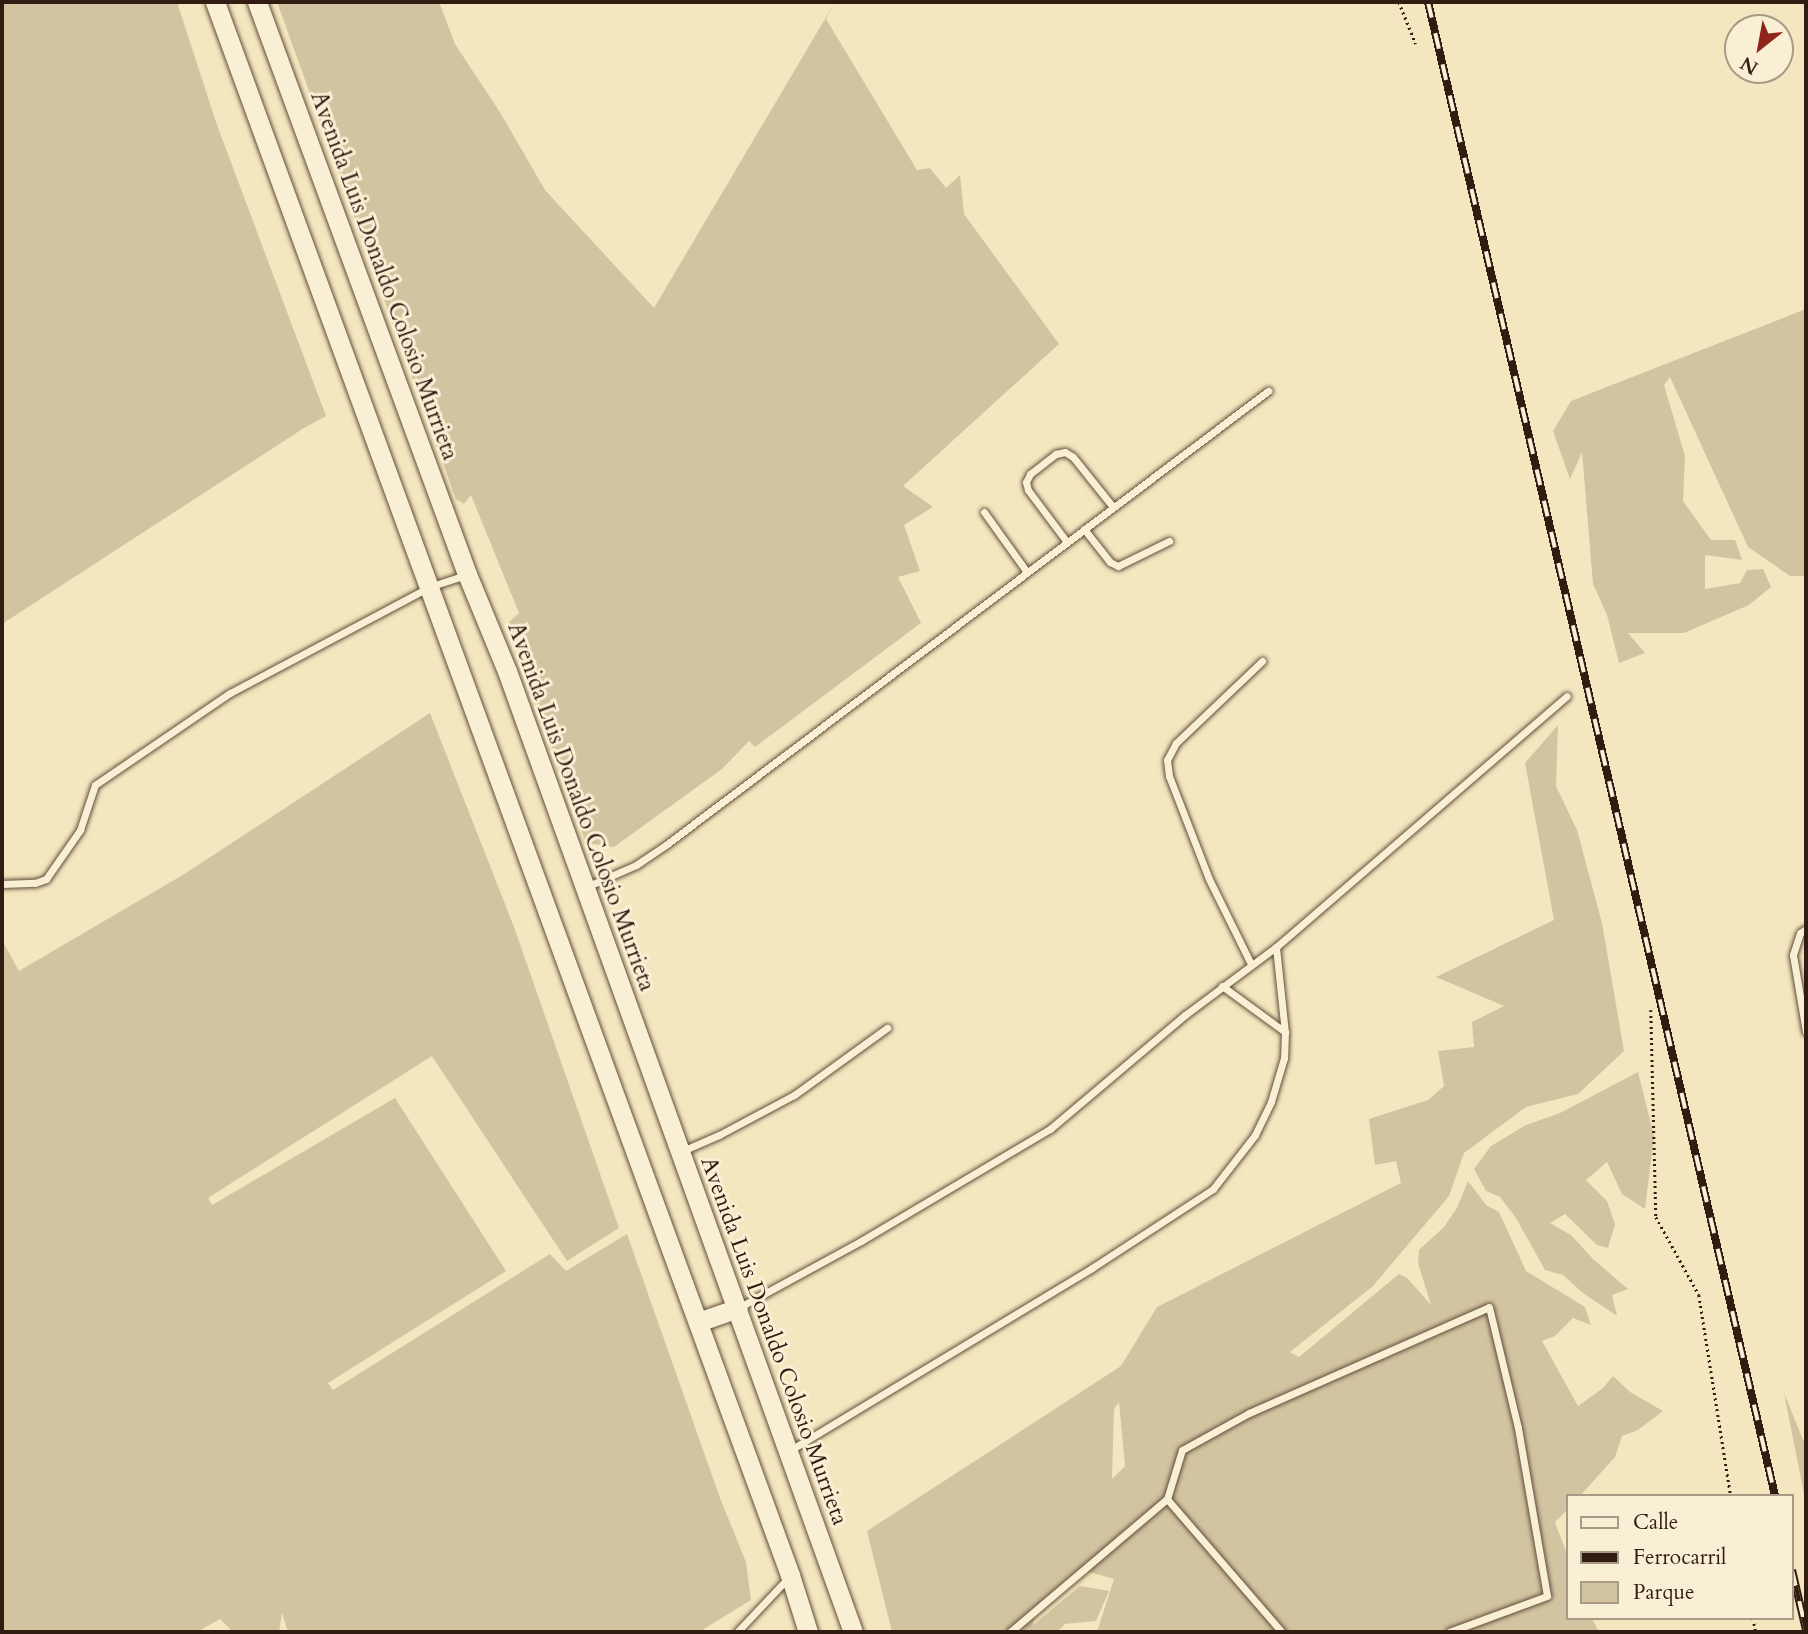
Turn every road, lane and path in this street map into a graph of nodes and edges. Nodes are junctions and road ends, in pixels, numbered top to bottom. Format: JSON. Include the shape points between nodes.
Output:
{"nodes":[{"id":1,"x":215,"y":2,"type":"edge"},
{"id":2,"x":257,"y":2,"type":"edge"},
{"id":3,"x":1399,"y":2,"type":"edge"},
{"id":4,"x":1416,"y":44,"type":"dead end"},
{"id":5,"x":1268,"y":391,"type":"dead end"},
{"id":6,"x":1114,"y":507,"type":"junction"},
{"id":7,"x":984,"y":512,"type":"dead end"},
{"id":8,"x":1084,"y":529,"type":"junction"},
{"id":9,"x":1169,"y":541,"type":"dead end"},
{"id":10,"x":1067,"y":542,"type":"junction"},
{"id":11,"x":1027,"y":572,"type":"junction"},
{"id":12,"x":467,"y":574,"type":"junction"},
{"id":13,"x":429,"y":587,"type":"junction"},
{"id":14,"x":1262,"y":661,"type":"dead end"},
{"id":15,"x":1567,"y":696,"type":"dead end"},
{"id":16,"x":2,"y":884,"type":"edge"},
{"id":17,"x":586,"y":887,"type":"junction"},
{"id":18,"x":1806,"y":929,"type":"edge"},
{"id":19,"x":1276,"y":947,"type":"junction"},
{"id":20,"x":1251,"y":964,"type":"junction"},
{"id":21,"x":1222,"y":986,"type":"junction"},
{"id":22,"x":1651,"y":1010,"type":"dead end"},
{"id":23,"x":887,"y":1028,"type":"dead end"},
{"id":24,"x":1285,"y":1032,"type":"junction"},
{"id":25,"x":1806,"y":1032,"type":"edge"},
{"id":26,"x":679,"y":1152,"type":"junction"},
{"id":27,"x":738,"y":1308,"type":"junction"},
{"id":28,"x":698,"y":1322,"type":"junction"},
{"id":29,"x":788,"y":1451,"type":"junction"},
{"id":30,"x":1731,"y":1494,"type":"edge"},
{"id":31,"x":1167,"y":1499,"type":"junction"},
{"id":32,"x":790,"y":1575,"type":"junction"},
{"id":33,"x":749,"y":1628,"type":"edge"},
{"id":34,"x":737,"y":1632,"type":"edge"},
{"id":35,"x":808,"y":1632,"type":"edge"},
{"id":36,"x":853,"y":1632,"type":"edge"},
{"id":37,"x":1010,"y":1632,"type":"edge"},
{"id":38,"x":1282,"y":1632,"type":"edge"},
{"id":39,"x":1449,"y":1632,"type":"edge"}],
"edges":[{"from":1,"to":13,"type":"main road"},
{"from":2,"to":12,"type":"main road","name":"Avenida Luis Donaldo Colosio Murrieta"},
{"from":3,"to":4,"type":"path"},
{"from":5,"to":6,"type":"lane"},
{"from":6,"to":8,"type":"lane"},
{"from":6,"to":10,"type":"lane","via":[[1073,457],[1065,452],[1056,454],[1026,482]]},
{"from":7,"to":11,"type":"lane"},
{"from":8,"to":9,"type":"lane","via":[[1118,566]]},
{"from":8,"to":10,"type":"lane"},
{"from":10,"to":11,"type":"lane"},
{"from":11,"to":17,"type":"lane","via":[[667,844],[636,865]]},
{"from":12,"to":13,"type":"lane"},
{"from":12,"to":17,"type":"main road","name":"Avenida Luis Donaldo Colosio Murrieta"},
{"from":13,"to":16,"type":"lane","via":[[230,693],[95,785],[80,830],[56,869],[35,883]]},
{"from":13,"to":28,"type":"main road"},
{"from":14,"to":20,"type":"lane","via":[[1176,743],[1167,760],[1168,776],[1209,878]]},
{"from":15,"to":19,"type":"lane"},
{"from":17,"to":26,"type":"main road","name":"Avenida Luis Donaldo Colosio Murrieta"},
{"from":18,"to":25,"type":"lane","via":[[1800,933],[1793,955]]},
{"from":19,"to":20,"type":"lane"},
{"from":19,"to":24,"type":"lane"},
{"from":20,"to":21,"type":"lane"},
{"from":21,"to":24,"type":"lane"},
{"from":21,"to":27,"type":"lane","via":[[1050,1129]]},
{"from":22,"to":30,"type":"path","via":[[1656,1217],[1699,1295]]},
{"from":23,"to":26,"type":"lane","via":[[794,1095]]},
{"from":24,"to":29,"type":"lane","via":[[1284,1058],[1271,1102],[1255,1135],[1213,1189],[1092,1268]]},
{"from":26,"to":27,"type":"main road","name":"Avenida Luis Donaldo Colosio Murrieta"},
{"from":27,"to":28,"type":"main road"},
{"from":27,"to":29,"type":"main road","name":"Avenida Luis Donaldo Colosio Murrieta"},
{"from":28,"to":32,"type":"main road"},
{"from":29,"to":36,"type":"main road","name":"Avenida Luis Donaldo Colosio Murrieta"},
{"from":31,"to":37,"type":"lane"},
{"from":31,"to":38,"type":"lane"},
{"from":31,"to":39,"type":"lane","via":[[1182,1450],[1249,1413],[1489,1307],[1518,1428],[1547,1596]]},
{"from":32,"to":33,"type":"lane"},
{"from":32,"to":35,"type":"main road"},
{"from":33,"to":34,"type":"lane"}]}
